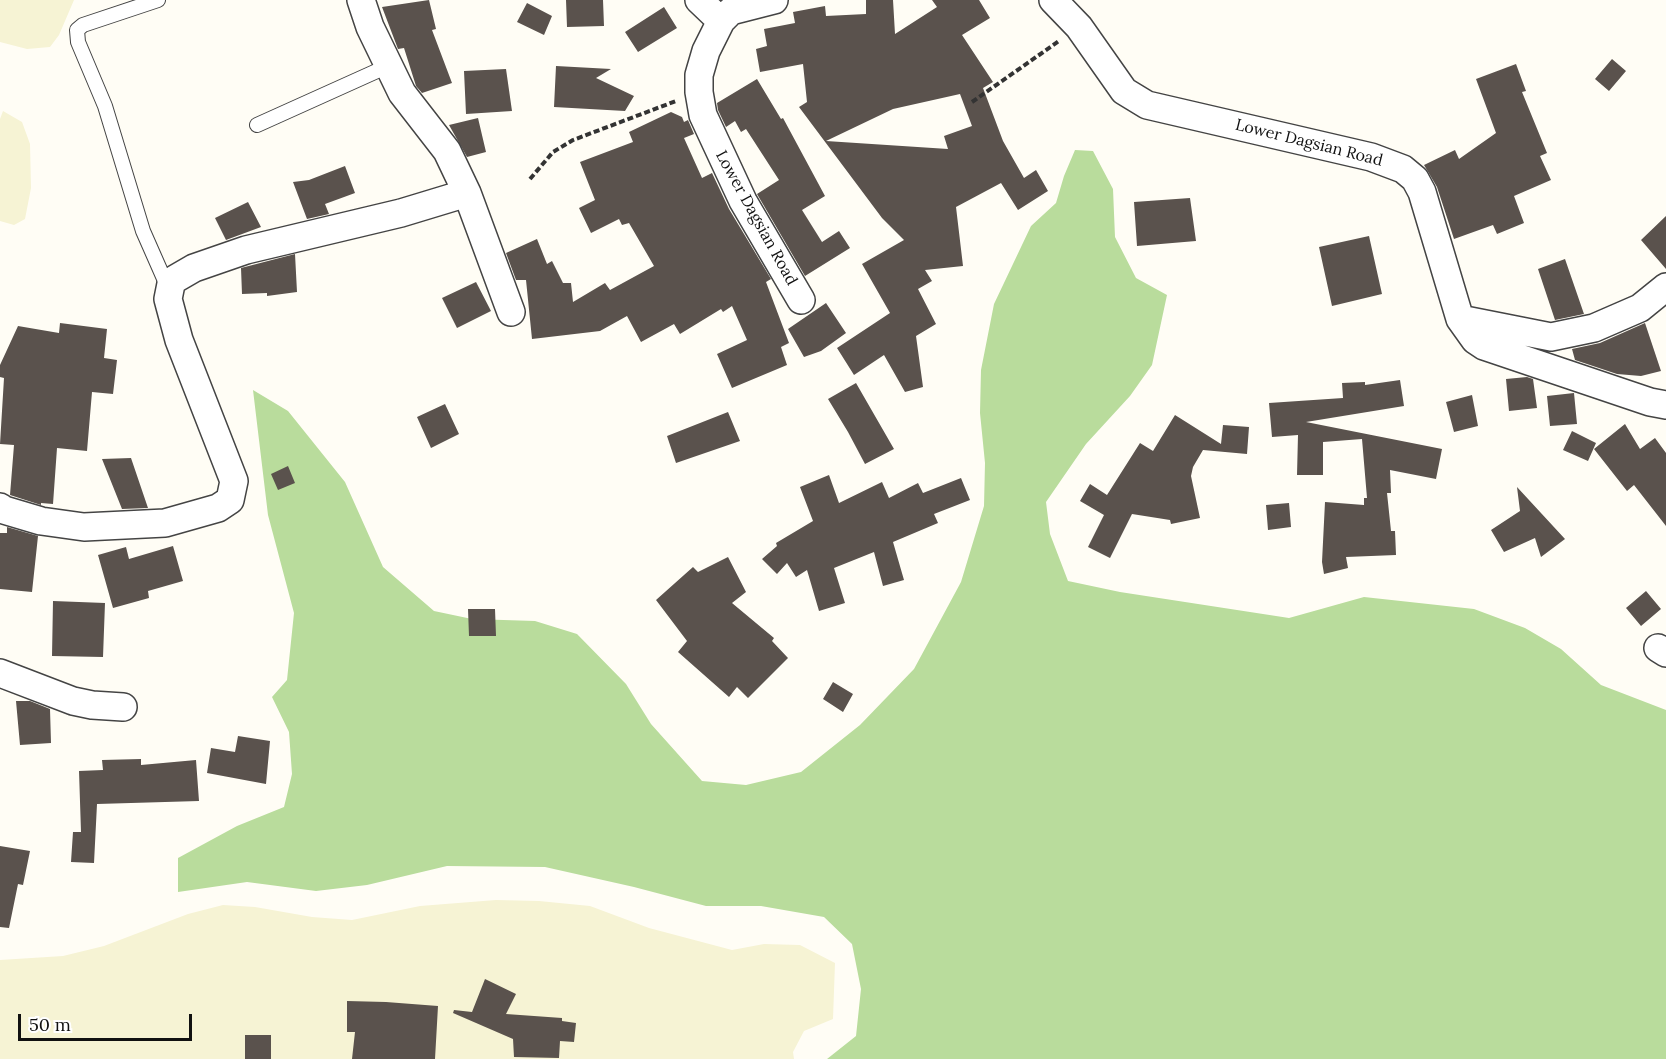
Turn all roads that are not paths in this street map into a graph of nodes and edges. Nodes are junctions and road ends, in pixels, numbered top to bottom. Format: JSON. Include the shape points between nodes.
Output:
{"nodes":[{"id":1,"x":158,"y":0,"type":"edge"},
{"id":2,"x":361,"y":0,"type":"edge"},
{"id":3,"x":699,"y":0,"type":"edge"},
{"id":4,"x":774,"y":0,"type":"edge"},
{"id":5,"x":1053,"y":0,"type":"edge"},
{"id":6,"x":721,"y":21,"type":"junction"},
{"id":7,"x":388,"y":66,"type":"junction"},
{"id":8,"x":257,"y":125,"type":"dead end"},
{"id":9,"x":467,"y":193,"type":"junction"},
{"id":10,"x":1666,"y":287,"type":"edge"},
{"id":11,"x":169,"y":290,"type":"junction"},
{"id":12,"x":801,"y":300,"type":"dead end"},
{"id":13,"x":511,"y":312,"type":"dead end"},
{"id":14,"x":1460,"y":319,"type":"junction"},
{"id":15,"x":1661,"y":409,"type":"edge"},
{"id":16,"x":0,"y":507,"type":"edge"},
{"id":17,"x":0,"y":673,"type":"edge"},
{"id":18,"x":123,"y":707,"type":"dead end"}],
"edges":[{"from":1,"to":11,"type":"lane","via":[[77,30],[143,231]]},
{"from":2,"to":7,"type":"street"},
{"from":3,"to":6,"type":"street"},
{"from":4,"to":6,"type":"street","via":[[731,11]]},
{"from":5,"to":14,"type":"street","name":"Lower Dagsian Road","via":[[1079,27],[1124,91],[1147,105],[1371,157],[1403,169],[1422,192]]},
{"from":6,"to":12,"type":"street","name":"Lower Dagsian Road","via":[[699,75],[703,115],[743,201]]},
{"from":7,"to":8,"type":"lane"},
{"from":7,"to":9,"type":"street","via":[[402,93],[447,151]]},
{"from":9,"to":11,"type":"street","via":[[246,250],[181,275]]},
{"from":9,"to":13,"type":"street"},
{"from":10,"to":14,"type":"street","via":[[1640,308],[1604,324],[1551,337]]},
{"from":11,"to":16,"type":"street","via":[[179,340],[234,481],[230,500],[218,508],[165,523],[84,528],[41,521]]},
{"from":14,"to":15,"type":"street","name":"Lower Dagsian Road","via":[[1469,334],[1484,346]]},
{"from":17,"to":18,"type":"street","via":[[73,701]]}]}
